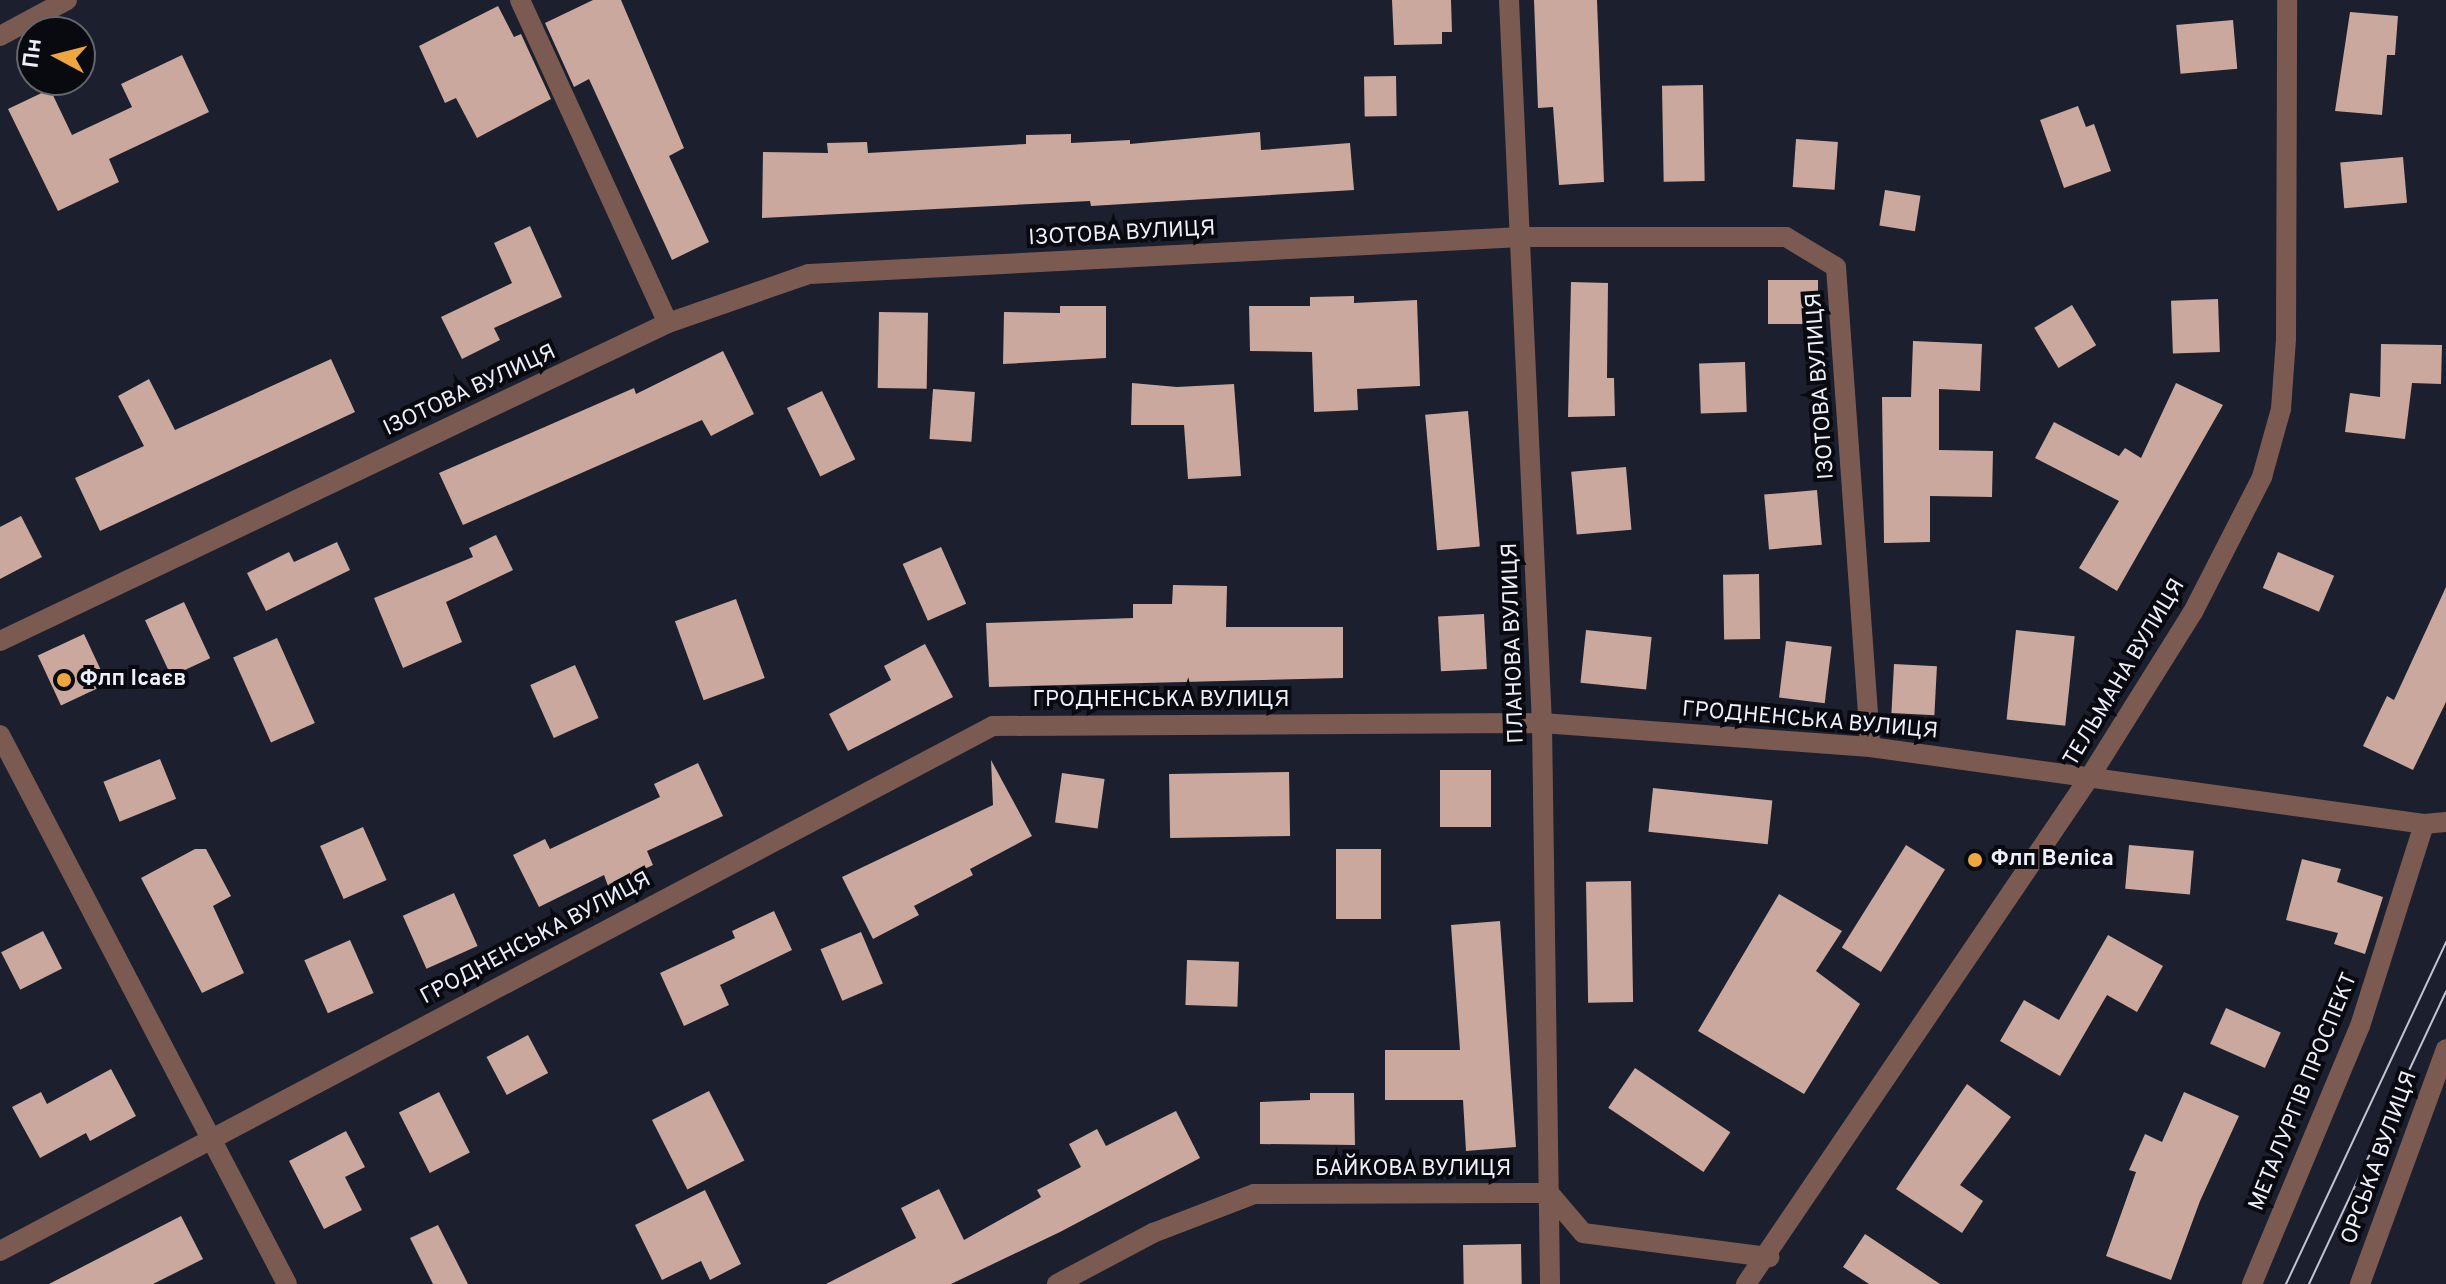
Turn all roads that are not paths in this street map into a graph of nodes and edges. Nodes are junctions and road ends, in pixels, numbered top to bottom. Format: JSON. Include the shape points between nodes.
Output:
{"nodes":[{"id":1,"x":67,"y":0,"type":"edge"},
{"id":2,"x":520,"y":0,"type":"edge"},
{"id":3,"x":1509,"y":0,"type":"edge"},
{"id":4,"x":2287,"y":0,"type":"edge"},
{"id":5,"x":0,"y":36,"type":"edge"},
{"id":6,"x":1521,"y":237,"type":"junction"},
{"id":7,"x":668,"y":323,"type":"junction"},
{"id":8,"x":0,"y":641,"type":"edge"},
{"id":9,"x":1542,"y":723,"type":"junction"},
{"id":10,"x":0,"y":735,"type":"edge"},
{"id":11,"x":1870,"y":747,"type":"junction"},
{"id":12,"x":2091,"y":775,"type":"junction"},
{"id":13,"x":2446,"y":822,"type":"edge"},
{"id":14,"x":2424,"y":824,"type":"junction"},
{"id":15,"x":2446,"y":1049,"type":"edge"},
{"id":16,"x":211,"y":1137,"type":"junction"},
{"id":17,"x":1549,"y":1193,"type":"junction"},
{"id":18,"x":0,"y":1251,"type":"edge"},
{"id":19,"x":1769,"y":1257,"type":"junction"},
{"id":20,"x":287,"y":1284,"type":"edge"},
{"id":21,"x":1057,"y":1284,"type":"edge"},
{"id":22,"x":1550,"y":1284,"type":"edge"},
{"id":23,"x":1746,"y":1284,"type":"edge"},
{"id":24,"x":2252,"y":1284,"type":"edge"},
{"id":25,"x":2360,"y":1284,"type":"edge"}],
"edges":[{"from":1,"to":5,"type":"street"},
{"from":2,"to":7,"type":"street"},
{"from":3,"to":6,"type":"street","name":"ПЛАНОВА ВУЛИЦЯ"},
{"from":4,"to":12,"type":"street","name":"ТЕЛЬМАНА ВУЛИЦЯ","via":[[2281,409],[2262,477],[2193,612]]},
{"from":6,"to":7,"type":"street","name":"ІЗОТОВА ВУЛИЦЯ","via":[[809,274]]},
{"from":6,"to":9,"type":"street","name":"ПЛАНОВА ВУЛИЦЯ"},
{"from":6,"to":11,"type":"street","name":"ІЗОТОВА ВУЛИЦЯ","via":[[1786,237],[1836,267]]},
{"from":7,"to":8,"type":"street","name":"ІЗОТОВА ВУЛИЦЯ"},
{"from":9,"to":11,"type":"street","name":"ГРОДНЕНСЬКА ВУЛИЦЯ"},
{"from":9,"to":16,"type":"street","name":"ГРОДНЕНСЬКА ВУЛИЦЯ","via":[[993,726]]},
{"from":9,"to":17,"type":"street","name":"ПЛАНОВА ВУЛИЦЯ"},
{"from":10,"to":16,"type":"street"},
{"from":11,"to":12,"type":"street","name":"ГРОДНЕНСЬКА ВУЛИЦЯ"},
{"from":12,"to":14,"type":"street","name":"ГРОДНЕНСЬКА ВУЛИЦЯ"},
{"from":12,"to":19,"type":"street","name":"ТЕЛЬМАНА ВУЛИЦЯ"},
{"from":13,"to":14,"type":"street","name":"ГРОДНЕНСЬКА ВУЛИЦЯ"},
{"from":14,"to":24,"type":"street","name":"МЕТАЛУРГІВ ПРОСПЕКТ","via":[[2360,1026]]},
{"from":15,"to":25,"type":"street","name":"ОРСЬКА ВУЛИЦЯ"},
{"from":16,"to":18,"type":"street","name":"ГРОДНЕНСЬКА ВУЛИЦЯ"},
{"from":16,"to":20,"type":"street"},
{"from":17,"to":19,"type":"street","via":[[1583,1233]]},
{"from":17,"to":21,"type":"street","name":"БАЙКОВА ВУЛИЦЯ","via":[[1254,1194],[1153,1233]]},
{"from":17,"to":22,"type":"street","name":"ПЛАНОВА ВУЛИЦЯ"},
{"from":19,"to":23,"type":"street","name":"ТЕЛЬМАНА ВУЛИЦЯ"}]}
